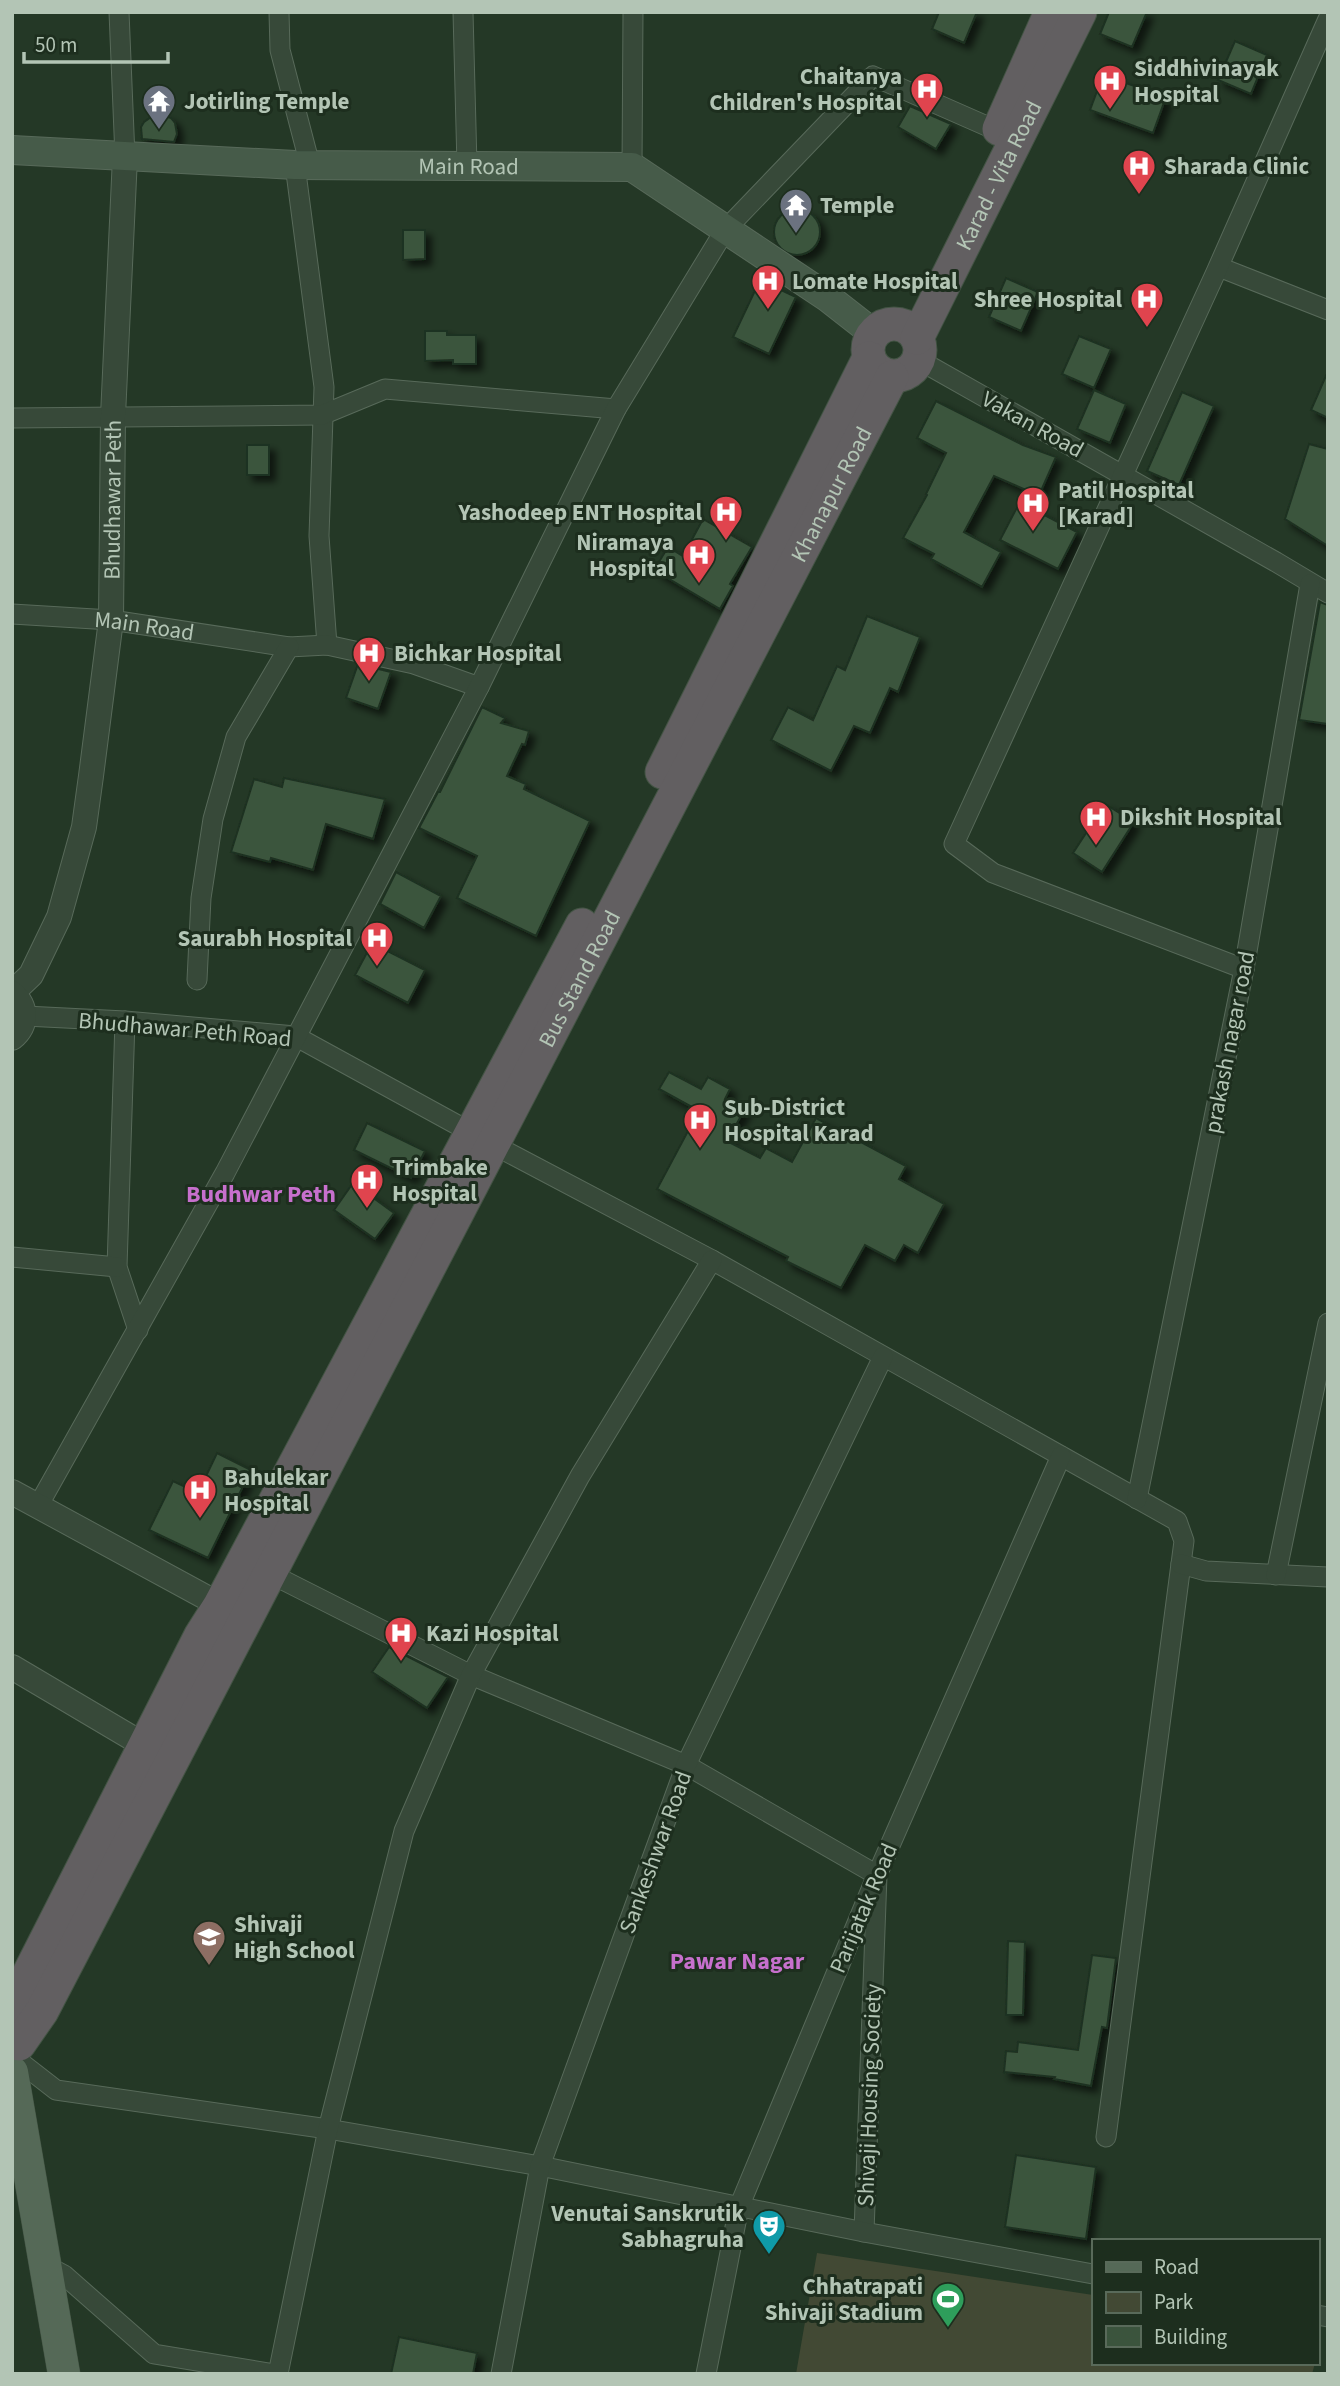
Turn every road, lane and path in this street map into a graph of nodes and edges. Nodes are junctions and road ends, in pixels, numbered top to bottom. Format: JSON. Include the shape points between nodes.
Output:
{"nodes":[{"id":1,"x":119,"y":12,"type":"edge"},
{"id":2,"x":279,"y":12,"type":"edge"},
{"id":3,"x":463,"y":12,"type":"edge"},
{"id":4,"x":633,"y":12,"type":"edge"},
{"id":5,"x":1051,"y":12,"type":"edge"},
{"id":6,"x":1080,"y":12,"type":"edge"},
{"id":7,"x":1328,"y":19,"type":"edge"},
{"id":8,"x":998,"y":131,"type":"junction"},
{"id":9,"x":12,"y":150,"type":"edge"},
{"id":10,"x":125,"y":157,"type":"junction"},
{"id":11,"x":302,"y":165,"type":"junction"},
{"id":12,"x":467,"y":166,"type":"junction"},
{"id":13,"x":632,"y":167,"type":"junction"},
{"id":14,"x":725,"y":230,"type":"junction"},
{"id":15,"x":1219,"y":267,"type":"junction"},
{"id":16,"x":1328,"y":310,"type":"edge"},
{"id":17,"x":895,"y":348,"type":"junction"},
{"id":18,"x":616,"y":409,"type":"junction"},
{"id":19,"x":322,"y":415,"type":"junction"},
{"id":20,"x":113,"y":416,"type":"junction"},
{"id":21,"x":12,"y":418,"type":"edge"},
{"id":22,"x":1123,"y":474,"type":"junction"},
{"id":23,"x":1310,"y":583,"type":"junction"},
{"id":24,"x":1328,"y":593,"type":"edge"},
{"id":25,"x":771,"y":611,"type":"joint"},
{"id":26,"x":12,"y":614,"type":"edge"},
{"id":27,"x":111,"y":620,"type":"junction"},
{"id":28,"x":327,"y":645,"type":"junction"},
{"id":29,"x":289,"y":647,"type":"junction"},
{"id":30,"x":479,"y":687,"type":"junction"},
{"id":31,"x":1244,"y":970,"type":"junction"},
{"id":32,"x":197,"y":980,"type":"dead end"},
{"id":33,"x":12,"y":993,"type":"edge"},
{"id":34,"x":24,"y":1016,"type":"junction"},
{"id":35,"x":125,"y":1021,"type":"junction"},
{"id":36,"x":295,"y":1036,"type":"junction"},
{"id":37,"x":12,"y":1038,"type":"edge"},
{"id":38,"x":472,"y":1133,"type":"junction"},
{"id":39,"x":12,"y":1257,"type":"edge"},
{"id":40,"x":712,"y":1260,"type":"junction"},
{"id":41,"x":117,"y":1268,"type":"junction"},
{"id":42,"x":1328,"y":1322,"type":"edge"},
{"id":43,"x":138,"y":1330,"type":"junction"},
{"id":44,"x":883,"y":1357,"type":"junction"},
{"id":45,"x":1061,"y":1456,"type":"junction"},
{"id":46,"x":12,"y":1492,"type":"edge"},
{"id":47,"x":1137,"y":1499,"type":"junction"},
{"id":48,"x":38,"y":1506,"type":"junction"},
{"id":49,"x":1181,"y":1564,"type":"junction"},
{"id":50,"x":269,"y":1573,"type":"junction"},
{"id":51,"x":1276,"y":1575,"type":"junction"},
{"id":52,"x":1328,"y":1577,"type":"edge"},
{"id":53,"x":220,"y":1605,"type":"junction"},
{"id":54,"x":12,"y":1667,"type":"edge"},
{"id":55,"x":471,"y":1675,"type":"junction"},
{"id":56,"x":158,"y":1753,"type":"junction"},
{"id":57,"x":686,"y":1765,"type":"junction"},
{"id":58,"x":877,"y":1875,"type":"junction"},
{"id":59,"x":12,"y":2007,"type":"edge"},
{"id":60,"x":15,"y":2057,"type":"edge"},
{"id":61,"x":328,"y":2129,"type":"junction"},
{"id":62,"x":1106,"y":2137,"type":"dead end"},
{"id":63,"x":540,"y":2166,"type":"junction"},
{"id":64,"x":739,"y":2207,"type":"junction"},
{"id":65,"x":864,"y":2232,"type":"junction"},
{"id":66,"x":45,"y":2265,"type":"junction"},
{"id":67,"x":1092,"y":2274,"type":"edge"},
{"id":68,"x":154,"y":2354,"type":"junction"},
{"id":69,"x":64,"y":2374,"type":"edge"},
{"id":70,"x":167,"y":2374,"type":"edge"},
{"id":71,"x":276,"y":2374,"type":"edge"},
{"id":72,"x":501,"y":2374,"type":"edge"},
{"id":73,"x":706,"y":2374,"type":"edge"}],
"edges":[{"from":1,"to":10,"type":"street"},
{"from":2,"to":11,"type":"street","via":[[280,50]]},
{"from":3,"to":12,"type":"street"},
{"from":4,"to":13,"type":"street"},
{"from":5,"to":8,"type":"highway"},
{"from":6,"to":17,"type":"highway","name":"Karad - Vita Road"},
{"from":7,"to":15,"type":"street"},
{"from":8,"to":14,"type":"street","via":[[873,76]]},
{"from":8,"to":17,"type":"highway"},
{"from":9,"to":10,"type":"main road","name":"Main Road"},
{"from":10,"to":11,"type":"main road","name":"Main Road"},
{"from":10,"to":20,"type":"street","name":"Bhudhawar Peth"},
{"from":11,"to":12,"type":"main road","name":"Main Road"},
{"from":11,"to":19,"type":"street","via":[[324,387]]},
{"from":12,"to":13,"type":"main road","name":"Main Road"},
{"from":13,"to":14,"type":"main road"},
{"from":14,"to":17,"type":"main road"},
{"from":14,"to":18,"type":"street"},
{"from":15,"to":16,"type":"street"},
{"from":15,"to":22,"type":"street"},
{"from":17,"to":22,"type":"street","name":"Vakan Road"},
{"from":17,"to":25,"type":"highway","name":"Khanapur Road"},
{"from":17,"to":38,"type":"highway"},
{"from":18,"to":19,"type":"street","via":[[385,389]]},
{"from":18,"to":30,"type":"street"},
{"from":19,"to":20,"type":"street"},
{"from":19,"to":28,"type":"street","via":[[319,536]]},
{"from":20,"to":21,"type":"street"},
{"from":20,"to":27,"type":"street","name":"Bhudhawar Peth"},
{"from":22,"to":23,"type":"street","name":"Vakan Road"},
{"from":22,"to":31,"type":"street","via":[[954,844],[992,873]]},
{"from":23,"to":24,"type":"street","name":"Vakan Road"},
{"from":23,"to":31,"type":"street","name":"prakash nagar road"},
{"from":25,"to":38,"type":"highway","name":"Bus Stand Road"},
{"from":26,"to":27,"type":"street","name":"Main Road"},
{"from":27,"to":29,"type":"street","name":"Main Road"},
{"from":27,"to":33,"type":"street","name":"Bhudhawar Peth","via":[[83,827],[59,917],[31,975]]},
{"from":28,"to":29,"type":"street","name":"Main Road"},
{"from":28,"to":30,"type":"street","name":"Main Road","via":[[414,664]]},
{"from":29,"to":32,"type":"street","via":[[236,737],[213,819],[201,898]]},
{"from":30,"to":36,"type":"street"},
{"from":31,"to":47,"type":"street","name":"prakash nagar road"},
{"from":33,"to":34,"type":"street","via":[[23,1006]]},
{"from":34,"to":35,"type":"street","name":"Bhudhawar Peth Road"},
{"from":34,"to":37,"type":"street","via":[[21,1029]]},
{"from":35,"to":36,"type":"street","name":"Bhudhawar Peth Road"},
{"from":35,"to":41,"type":"street"},
{"from":36,"to":38,"type":"street","name":"Bhudhawar Peth Road"},
{"from":36,"to":43,"type":"street"},
{"from":38,"to":40,"type":"street","name":"Bhudhawar Peth Road"},
{"from":38,"to":50,"type":"highway","name":"Bus Stand Road","via":[[389,1347]]},
{"from":38,"to":53,"type":"highway"},
{"from":39,"to":41,"type":"street"},
{"from":40,"to":44,"type":"street","name":"Bhudhawar Peth Road"},
{"from":40,"to":55,"type":"street","via":[[580,1476]]},
{"from":41,"to":43,"type":"street"},
{"from":42,"to":51,"type":"street"},
{"from":43,"to":48,"type":"street"},
{"from":44,"to":45,"type":"street","name":"Bhudhawar Peth Road"},
{"from":44,"to":57,"type":"street","name":"Sankeshwar Road"},
{"from":45,"to":47,"type":"street","name":"Bhudhawar Peth Road"},
{"from":45,"to":58,"type":"street","name":"Parijatak Road"},
{"from":46,"to":48,"type":"street"},
{"from":47,"to":49,"type":"street","name":"Bhudhawar Peth Road","via":[[1177,1521],[1184,1541]]},
{"from":48,"to":53,"type":"street"},
{"from":49,"to":51,"type":"street","via":[[1206,1571]]},
{"from":49,"to":62,"type":"street"},
{"from":50,"to":55,"type":"street"},
{"from":50,"to":56,"type":"highway","name":"Bus Stand Road"},
{"from":51,"to":52,"type":"street"},
{"from":53,"to":56,"type":"highway","via":[[201,1635]]},
{"from":54,"to":56,"type":"street"},
{"from":55,"to":57,"type":"street"},
{"from":55,"to":61,"type":"street","via":[[404,1831]]},
{"from":56,"to":59,"type":"highway"},
{"from":56,"to":60,"type":"highway","via":[[42,2011]]},
{"from":57,"to":58,"type":"street"},
{"from":57,"to":63,"type":"street","name":"Sankeshwar Road"},
{"from":58,"to":64,"type":"street","name":"Parijatak Road"},
{"from":58,"to":65,"type":"street","name":"Shivaji Housing Society"},
{"from":60,"to":61,"type":"street","via":[[56,2090]]},
{"from":60,"to":66,"type":"main road"},
{"from":61,"to":63,"type":"street"},
{"from":61,"to":71,"type":"street"},
{"from":63,"to":64,"type":"street"},
{"from":63,"to":72,"type":"street","name":"Sankeshwar Road"},
{"from":64,"to":65,"type":"street"},
{"from":64,"to":73,"type":"street","name":"Parijatak Road"},
{"from":65,"to":67,"type":"street"},
{"from":66,"to":68,"type":"street","via":[[64,2275]]},
{"from":66,"to":69,"type":"main road"},
{"from":68,"to":70,"type":"street"},
{"from":68,"to":71,"type":"street"}]}
